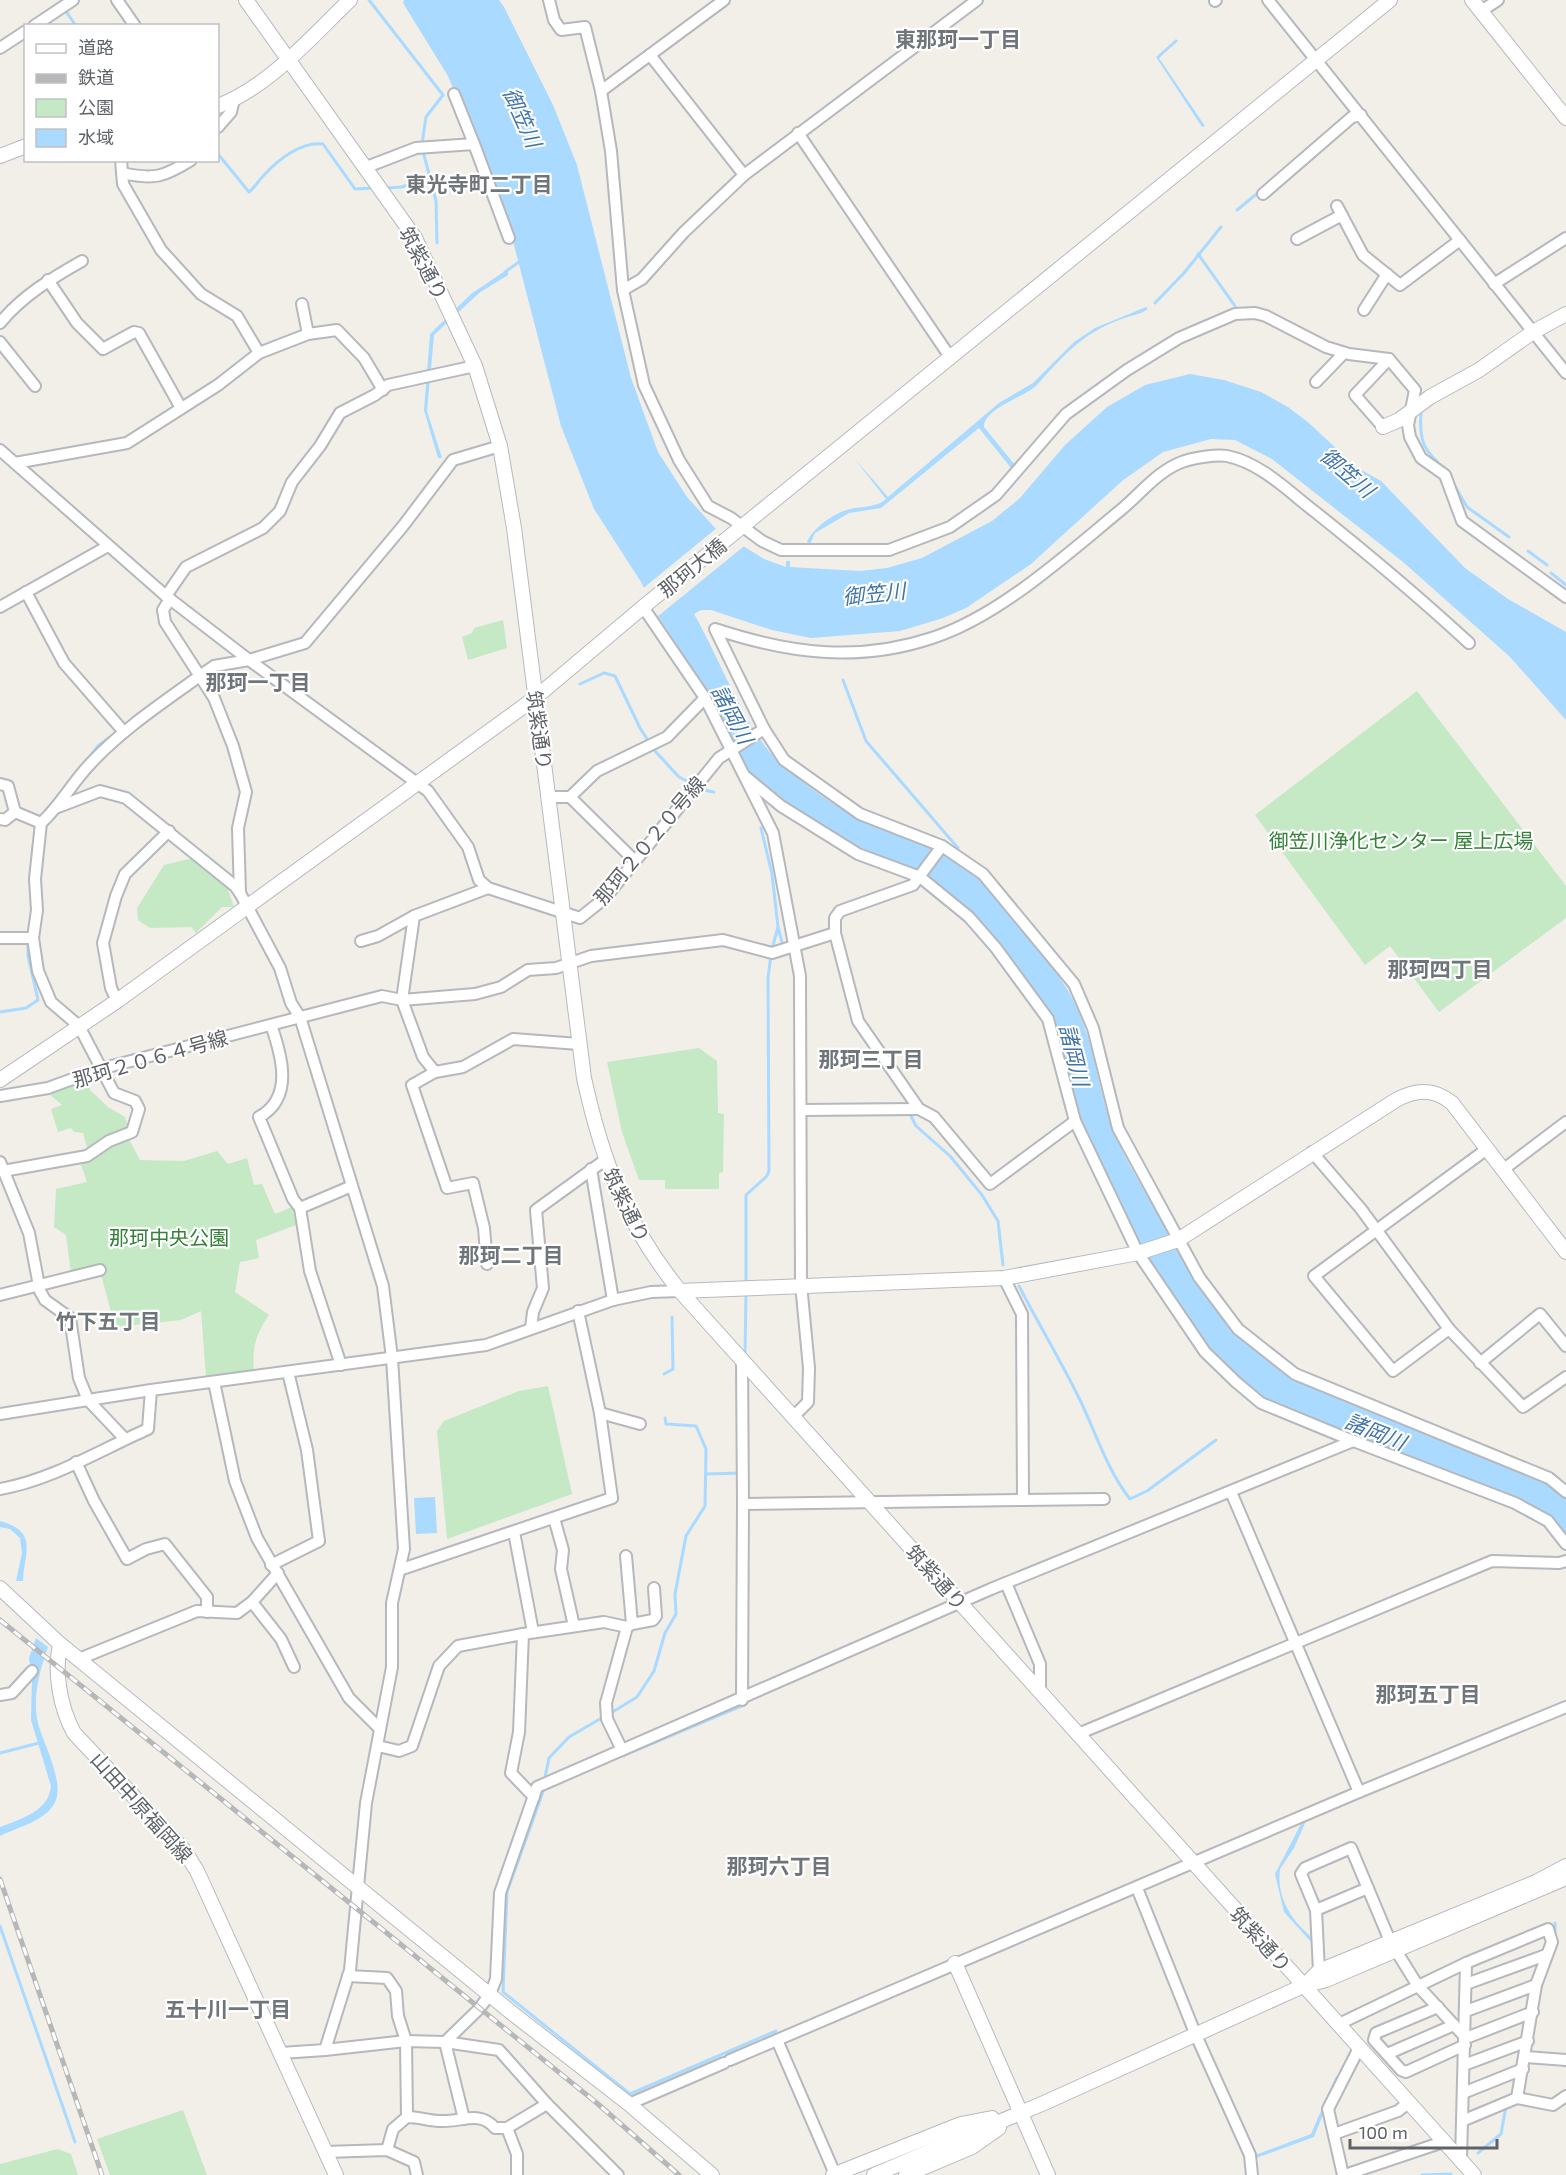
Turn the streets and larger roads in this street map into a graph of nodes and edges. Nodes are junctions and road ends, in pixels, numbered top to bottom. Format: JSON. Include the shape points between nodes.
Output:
{"nodes":[{"id":1,"x":73,"y":0,"type":"edge"},
{"id":2,"x":117,"y":0,"type":"edge"},
{"id":3,"x":246,"y":0,"type":"edge"},
{"id":4,"x":350,"y":0,"type":"edge"},
{"id":5,"x":549,"y":0,"type":"edge"},
{"id":6,"x":724,"y":0,"type":"edge"},
{"id":7,"x":977,"y":0,"type":"edge"},
{"id":8,"x":1268,"y":0,"type":"edge"},
{"id":9,"x":1390,"y":0,"type":"edge"},
{"id":10,"x":1498,"y":0,"type":"edge"},
{"id":11,"x":1477,"y":6,"type":"edge"},
{"id":12,"x":37,"y":24,"type":"edge"},
{"id":13,"x":134,"y":24,"type":"edge"},
{"id":14,"x":24,"y":32,"type":"edge"},
{"id":15,"x":0,"y":48,"type":"edge"},
{"id":16,"x":650,"y":55,"type":"junction"},
{"id":17,"x":288,"y":60,"type":"junction"},
{"id":18,"x":1314,"y":61,"type":"junction"},
{"id":19,"x":601,"y":91,"type":"junction"},
{"id":20,"x":454,"y":94,"type":"dead end"},
{"id":21,"x":234,"y":99,"type":"junction"},
{"id":22,"x":219,"y":106,"type":"edge"},
{"id":23,"x":1361,"y":115,"type":"junction"},
{"id":24,"x":1566,"y":118,"type":"edge"},
{"id":25,"x":219,"y":126,"type":"edge"},
{"id":26,"x":798,"y":133,"type":"junction"},
{"id":27,"x":474,"y":144,"type":"junction"},
{"id":28,"x":24,"y":147,"type":"edge"},
{"id":29,"x":1,"y":154,"type":"edge"},
{"id":30,"x":121,"y":162,"type":"edge"},
{"id":31,"x":188,"y":162,"type":"edge"},
{"id":32,"x":364,"y":168,"type":"junction"},
{"id":33,"x":122,"y":173,"type":"junction"},
{"id":34,"x":744,"y":175,"type":"junction"},
{"id":35,"x":1263,"y":194,"type":"dead end"},
{"id":36,"x":509,"y":238,"type":"dead end"},
{"id":37,"x":1566,"y":238,"type":"edge"},
{"id":38,"x":1297,"y":240,"type":"dead end"},
{"id":39,"x":1460,"y":240,"type":"junction"},
{"id":40,"x":82,"y":261,"type":"dead end"},
{"id":41,"x":1387,"y":274,"type":"junction"},
{"id":42,"x":48,"y":280,"type":"junction"},
{"id":43,"x":1494,"y":284,"type":"junction"},
{"id":44,"x":623,"y":290,"type":"junction"},
{"id":45,"x":302,"y":304,"type":"dead end"},
{"id":46,"x":1364,"y":310,"type":"dead end"},
{"id":47,"x":1566,"y":314,"type":"edge"},
{"id":48,"x":0,"y":323,"type":"edge"},
{"id":49,"x":1533,"y":332,"type":"junction"},
{"id":50,"x":308,"y":334,"type":"junction"},
{"id":51,"x":0,"y":342,"type":"edge"},
{"id":52,"x":259,"y":353,"type":"junction"},
{"id":53,"x":1344,"y":353,"type":"junction"},
{"id":54,"x":950,"y":357,"type":"junction"},
{"id":55,"x":1389,"y":359,"type":"junction"},
{"id":56,"x":475,"y":366,"type":"junction"},
{"id":57,"x":1566,"y":373,"type":"edge"},
{"id":58,"x":1316,"y":382,"type":"dead end"},
{"id":59,"x":35,"y":386,"type":"dead end"},
{"id":60,"x":383,"y":390,"type":"junction"},
{"id":61,"x":181,"y":408,"type":"junction"},
{"id":62,"x":1412,"y":409,"type":"junction"},
{"id":63,"x":1383,"y":427,"type":"joint"},
{"id":64,"x":500,"y":446,"type":"junction"},
{"id":65,"x":0,"y":450,"type":"edge"},
{"id":66,"x":15,"y":463,"type":"junction"},
{"id":67,"x":741,"y":528,"type":"junction"},
{"id":68,"x":108,"y":546,"type":"junction"},
{"id":69,"x":26,"y":592,"type":"junction"},
{"id":70,"x":168,"y":597,"type":"junction"},
{"id":71,"x":1566,"y":597,"type":"edge"},
{"id":72,"x":0,"y":606,"type":"edge"},
{"id":73,"x":643,"y":607,"type":"junction"},
{"id":74,"x":1469,"y":644,"type":"dead end"},
{"id":75,"x":249,"y":660,"type":"junction"},
{"id":76,"x":201,"y":675,"type":"junction"},
{"id":77,"x":535,"y":698,"type":"junction"},
{"id":78,"x":705,"y":698,"type":"junction"},
{"id":79,"x":762,"y":730,"type":"junction"},
{"id":80,"x":124,"y":732,"type":"junction"},
{"id":81,"x":731,"y":749,"type":"junction"},
{"id":82,"x":746,"y":777,"type":"junction"},
{"id":83,"x":0,"y":784,"type":"edge"},
{"id":84,"x":418,"y":784,"type":"junction"},
{"id":85,"x":550,"y":797,"type":"junction"},
{"id":86,"x":570,"y":797,"type":"junction"},
{"id":87,"x":58,"y":807,"type":"junction"},
{"id":88,"x":15,"y":812,"type":"junction"},
{"id":89,"x":0,"y":819,"type":"edge"},
{"id":90,"x":41,"y":823,"type":"junction"},
{"id":91,"x":168,"y":831,"type":"junction"},
{"id":92,"x":942,"y":846,"type":"junction"},
{"id":93,"x":634,"y":860,"type":"junction"},
{"id":94,"x":920,"y":877,"type":"junction"},
{"id":95,"x":488,"y":888,"type":"junction"},
{"id":96,"x":240,"y":893,"type":"junction"},
{"id":97,"x":247,"y":908,"type":"junction"},
{"id":98,"x":564,"y":912,"type":"junction"},
{"id":99,"x":414,"y":916,"type":"junction"},
{"id":100,"x":835,"y":933,"type":"junction"},
{"id":101,"x":0,"y":938,"type":"edge"},
{"id":102,"x":33,"y":938,"type":"junction"},
{"id":103,"x":361,"y":940,"type":"dead end"},
{"id":104,"x":795,"y":945,"type":"junction"},
{"id":105,"x":570,"y":963,"type":"junction"},
{"id":106,"x":402,"y":1000,"type":"junction"},
{"id":107,"x":117,"y":1001,"type":"junction"},
{"id":108,"x":300,"y":1017,"type":"junction"},
{"id":109,"x":271,"y":1025,"type":"junction"},
{"id":110,"x":79,"y":1026,"type":"junction"},
{"id":111,"x":579,"y":1044,"type":"junction"},
{"id":112,"x":100,"y":1070,"type":"junction"},
{"id":113,"x":435,"y":1072,"type":"junction"},
{"id":114,"x":0,"y":1080,"type":"edge"},
{"id":115,"x":0,"y":1096,"type":"edge"},
{"id":116,"x":919,"y":1109,"type":"junction"},
{"id":117,"x":801,"y":1110,"type":"junction"},
{"id":118,"x":1075,"y":1121,"type":"junction"},
{"id":119,"x":1566,"y":1122,"type":"edge"},
{"id":120,"x":1487,"y":1149,"type":"junction"},
{"id":121,"x":1312,"y":1152,"type":"junction"},
{"id":122,"x":605,"y":1160,"type":"junction"},
{"id":123,"x":2,"y":1167,"type":"edge"},
{"id":124,"x":591,"y":1169,"type":"junction"},
{"id":125,"x":1504,"y":1169,"type":"junction"},
{"id":126,"x":352,"y":1186,"type":"junction"},
{"id":127,"x":300,"y":1208,"type":"junction"},
{"id":128,"x":1376,"y":1230,"type":"junction"},
{"id":129,"x":1178,"y":1240,"type":"junction"},
{"id":130,"x":1566,"y":1252,"type":"edge"},
{"id":131,"x":1138,"y":1253,"type":"junction"},
{"id":132,"x":487,"y":1264,"type":"dead end"},
{"id":133,"x":100,"y":1270,"type":"dead end"},
{"id":134,"x":1004,"y":1278,"type":"junction"},
{"id":135,"x":801,"y":1284,"type":"junction"},
{"id":136,"x":40,"y":1285,"type":"junction"},
{"id":137,"x":680,"y":1291,"type":"junction"},
{"id":138,"x":0,"y":1295,"type":"edge"},
{"id":139,"x":613,"y":1300,"type":"junction"},
{"id":140,"x":578,"y":1311,"type":"junction"},
{"id":141,"x":531,"y":1328,"type":"junction"},
{"id":142,"x":1449,"y":1329,"type":"junction"},
{"id":143,"x":1566,"y":1346,"type":"edge"},
{"id":144,"x":392,"y":1358,"type":"junction"},
{"id":145,"x":742,"y":1360,"type":"junction"},
{"id":146,"x":1480,"y":1363,"type":"junction"},
{"id":147,"x":341,"y":1365,"type":"junction"},
{"id":148,"x":288,"y":1372,"type":"junction"},
{"id":149,"x":1566,"y":1377,"type":"edge"},
{"id":150,"x":214,"y":1382,"type":"junction"},
{"id":151,"x":151,"y":1390,"type":"junction"},
{"id":152,"x":88,"y":1400,"type":"junction"},
{"id":153,"x":600,"y":1413,"type":"junction"},
{"id":154,"x":0,"y":1414,"type":"edge"},
{"id":155,"x":793,"y":1417,"type":"junction"},
{"id":156,"x":640,"y":1424,"type":"dead end"},
{"id":157,"x":125,"y":1439,"type":"junction"},
{"id":158,"x":1353,"y":1441,"type":"junction"},
{"id":159,"x":76,"y":1462,"type":"junction"},
{"id":160,"x":0,"y":1489,"type":"edge"},
{"id":161,"x":1231,"y":1492,"type":"junction"},
{"id":162,"x":1566,"y":1492,"type":"edge"},
{"id":163,"x":1104,"y":1499,"type":"dead end"},
{"id":164,"x":1023,"y":1500,"type":"junction"},
{"id":165,"x":743,"y":1504,"type":"junction"},
{"id":166,"x":871,"y":1504,"type":"junction"},
{"id":167,"x":554,"y":1518,"type":"junction"},
{"id":168,"x":514,"y":1532,"type":"junction"},
{"id":169,"x":1566,"y":1544,"type":"edge"},
{"id":170,"x":626,"y":1557,"type":"dead end"},
{"id":171,"x":1566,"y":1561,"type":"edge"},
{"id":172,"x":274,"y":1569,"type":"junction"},
{"id":173,"x":402,"y":1569,"type":"junction"},
{"id":174,"x":1006,"y":1583,"type":"junction"},
{"id":175,"x":0,"y":1588,"type":"edge"},
{"id":176,"x":654,"y":1588,"type":"dead end"},
{"id":177,"x":252,"y":1602,"type":"junction"},
{"id":178,"x":960,"y":1602,"type":"junction"},
{"id":179,"x":207,"y":1611,"type":"junction"},
{"id":180,"x":629,"y":1625,"type":"junction"},
{"id":181,"x":574,"y":1626,"type":"junction"},
{"id":182,"x":528,"y":1633,"type":"junction"},
{"id":183,"x":60,"y":1644,"type":"junction"},
{"id":184,"x":1297,"y":1644,"type":"junction"},
{"id":185,"x":79,"y":1659,"type":"junction"},
{"id":186,"x":294,"y":1667,"type":"dead end"},
{"id":187,"x":32,"y":1671,"type":"dead end"},
{"id":188,"x":1040,"y":1691,"type":"junction"},
{"id":189,"x":0,"y":1695,"type":"edge"},
{"id":190,"x":742,"y":1700,"type":"junction"},
{"id":191,"x":1566,"y":1707,"type":"edge"},
{"id":192,"x":380,"y":1729,"type":"junction"},
{"id":193,"x":1078,"y":1734,"type":"junction"},
{"id":194,"x":378,"y":1746,"type":"junction"},
{"id":195,"x":622,"y":1750,"type":"junction"},
{"id":196,"x":1359,"y":1792,"type":"junction"},
{"id":197,"x":534,"y":1797,"type":"junction"},
{"id":198,"x":1193,"y":1862,"type":"junction"},
{"id":199,"x":1566,"y":1866,"type":"edge"},
{"id":200,"x":1566,"y":1878,"type":"edge"},
{"id":201,"x":357,"y":1886,"type":"junction"},
{"id":202,"x":1137,"y":1888,"type":"junction"},
{"id":203,"x":1368,"y":1888,"type":"junction"},
{"id":204,"x":1316,"y":1910,"type":"junction"},
{"id":205,"x":1394,"y":1946,"type":"junction"},
{"id":206,"x":1546,"y":1955,"type":"junction"},
{"id":207,"x":956,"y":1963,"type":"junction"},
{"id":208,"x":1466,"y":1963,"type":"junction"},
{"id":209,"x":1319,"y":1971,"type":"junction"},
{"id":210,"x":348,"y":1976,"type":"junction"},
{"id":211,"x":1466,"y":1984,"type":"junction"},
{"id":212,"x":1536,"y":1985,"type":"junction"},
{"id":213,"x":1303,"y":1986,"type":"junction"},
{"id":214,"x":1418,"y":1986,"type":"junction"},
{"id":215,"x":490,"y":1994,"type":"junction"},
{"id":216,"x":1438,"y":2007,"type":"junction"},
{"id":217,"x":1466,"y":2012,"type":"junction"},
{"id":218,"x":1533,"y":2012,"type":"junction"},
{"id":219,"x":1339,"y":2024,"type":"junction"},
{"id":220,"x":1454,"y":2025,"type":"junction"},
{"id":221,"x":1195,"y":2033,"type":"junction"},
{"id":222,"x":777,"y":2040,"type":"junction"},
{"id":223,"x":406,"y":2041,"type":"junction"},
{"id":224,"x":1466,"y":2041,"type":"junction"},
{"id":225,"x":1528,"y":2041,"type":"junction"},
{"id":226,"x":445,"y":2042,"type":"junction"},
{"id":227,"x":1359,"y":2048,"type":"junction"},
{"id":228,"x":325,"y":2050,"type":"junction"},
{"id":229,"x":281,"y":2053,"type":"junction"},
{"id":230,"x":1387,"y":2054,"type":"junction"},
{"id":231,"x":1526,"y":2057,"type":"junction"},
{"id":232,"x":1566,"y":2060,"type":"edge"},
{"id":233,"x":1464,"y":2065,"type":"junction"},
{"id":234,"x":1523,"y":2069,"type":"junction"},
{"id":235,"x":1463,"y":2092,"type":"junction"},
{"id":236,"x":1566,"y":2096,"type":"edge"},
{"id":237,"x":1517,"y":2098,"type":"junction"},
{"id":238,"x":1408,"y":2103,"type":"junction"},
{"id":239,"x":547,"y":2104,"type":"junction"},
{"id":240,"x":629,"y":2104,"type":"junction"},
{"id":241,"x":1020,"y":2112,"type":"junction"},
{"id":242,"x":407,"y":2116,"type":"junction"},
{"id":243,"x":464,"y":2119,"type":"junction"},
{"id":244,"x":1462,"y":2121,"type":"junction"},
{"id":245,"x":507,"y":2128,"type":"junction"},
{"id":246,"x":1334,"y":2134,"type":"junction"},
{"id":247,"x":1443,"y":2142,"type":"junction"},
{"id":248,"x":387,"y":2150,"type":"junction"},
{"id":249,"x":325,"y":2152,"type":"junction"},
{"id":250,"x":1461,"y":2160,"type":"junction"},
{"id":251,"x":336,"y":2175,"type":"edge"},
{"id":252,"x":417,"y":2175,"type":"edge"},
{"id":253,"x":517,"y":2175,"type":"edge"},
{"id":254,"x":618,"y":2175,"type":"edge"},
{"id":255,"x":712,"y":2175,"type":"edge"},
{"id":256,"x":834,"y":2175,"type":"edge"},
{"id":257,"x":874,"y":2175,"type":"edge"},
{"id":258,"x":906,"y":2175,"type":"edge"},
{"id":259,"x":1048,"y":2175,"type":"edge"},
{"id":260,"x":1252,"y":2175,"type":"edge"},
{"id":261,"x":1344,"y":2175,"type":"edge"},
{"id":262,"x":1474,"y":2175,"type":"edge"}],
"edges":[{"from":1,"to":12,"type":"street"},
{"from":2,"to":13,"type":"street"},
{"from":3,"to":17,"type":"street","name":"筑紫通り"},
{"from":4,"to":17,"type":"street"},
{"from":5,"to":19,"type":"street","via":[[561,30],[585,27]]},
{"from":6,"to":16,"type":"street"},
{"from":7,"to":26,"type":"street"},
{"from":8,"to":18,"type":"street"},
{"from":9,"to":18,"type":"street","name":"那珂大橋"},
{"from":10,"to":11,"type":"street"},
{"from":11,"to":24,"type":"street"},
{"from":14,"to":15,"type":"street"},
{"from":16,"to":19,"type":"street"},
{"from":16,"to":34,"type":"street"},
{"from":17,"to":21,"type":"street"},
{"from":17,"to":32,"type":"street","name":"筑紫通り"},
{"from":18,"to":23,"type":"street"},
{"from":18,"to":54,"type":"street","name":"那珂大橋"},
{"from":19,"to":44,"type":"street","via":[[611,151]]},
{"from":20,"to":27,"type":"street"},
{"from":21,"to":22,"type":"street"},
{"from":21,"to":25,"type":"street","via":[[231,112]]},
{"from":23,"to":35,"type":"street","via":[[1352,117]]},
{"from":23,"to":39,"type":"street"},
{"from":26,"to":34,"type":"street"},
{"from":26,"to":54,"type":"street"},
{"from":27,"to":32,"type":"street","via":[[416,148]]},
{"from":27,"to":36,"type":"street"},
{"from":28,"to":29,"type":"street"},
{"from":30,"to":33,"type":"street"},
{"from":31,"to":33,"type":"street","via":[[170,174],[149,179]]},
{"from":32,"to":56,"type":"street","name":"筑紫通り","via":[[414,238]]},
{"from":33,"to":52,"type":"street","via":[[123,184],[161,250],[201,294],[237,316]]},
{"from":34,"to":44,"type":"street","via":[[642,279]]},
{"from":37,"to":43,"type":"street"},
{"from":38,"to":41,"type":"street","via":[[1340,211],[1363,255]]},
{"from":39,"to":41,"type":"street","via":[[1400,285]]},
{"from":39,"to":43,"type":"street"},
{"from":40,"to":42,"type":"street"},
{"from":41,"to":46,"type":"street"},
{"from":42,"to":48,"type":"street"},
{"from":42,"to":61,"type":"street","via":[[77,323],[103,349],[139,333]]},
{"from":43,"to":49,"type":"street"},
{"from":44,"to":67,"type":"street","via":[[644,385],[679,460],[708,506]]},
{"from":45,"to":50,"type":"street"},
{"from":47,"to":49,"type":"street"},
{"from":49,"to":57,"type":"street"},
{"from":49,"to":62,"type":"street","via":[[1479,370]]},
{"from":50,"to":52,"type":"street"},
{"from":50,"to":60,"type":"street","via":[[337,330],[364,358]]},
{"from":51,"to":59,"type":"street"},
{"from":52,"to":61,"type":"street","via":[[218,386]]},
{"from":53,"to":55,"type":"street"},
{"from":53,"to":58,"type":"street"},
{"from":53,"to":67,"type":"street","via":[[1266,316],[1235,314],[1179,338],[1126,370],[1066,414],[996,495],[950,527],[922,540],[889,550],[781,550]]},
{"from":54,"to":67,"type":"street","name":"那珂大橋"},
{"from":55,"to":62,"type":"street","via":[[1415,390]]},
{"from":55,"to":63,"type":"street","via":[[1356,395]]},
{"from":56,"to":60,"type":"street","via":[[388,385]]},
{"from":56,"to":64,"type":"street","name":"筑紫通り"},
{"from":60,"to":70,"type":"street","via":[[340,413],[292,482],[280,511],[263,528],[186,567]]},
{"from":61,"to":66,"type":"street","via":[[127,443]]},
{"from":62,"to":63,"type":"street"},
{"from":62,"to":71,"type":"street","via":[[1410,437],[1421,458],[1445,475],[1462,521]]},
{"from":64,"to":75,"type":"street","via":[[453,460],[305,643]]},
{"from":64,"to":77,"type":"street","name":"筑紫通り","via":[[518,552]]},
{"from":65,"to":66,"type":"street"},
{"from":66,"to":68,"type":"street"},
{"from":67,"to":73,"type":"street","name":"那珂大橋"},
{"from":68,"to":69,"type":"street"},
{"from":68,"to":70,"type":"street"},
{"from":69,"to":72,"type":"street"},
{"from":69,"to":80,"type":"street","via":[[64,663]]},
{"from":70,"to":75,"type":"street"},
{"from":70,"to":76,"type":"street","via":[[163,610],[165,622]]},
{"from":73,"to":77,"type":"street","name":"那珂大橋"},
{"from":73,"to":78,"type":"street"},
{"from":74,"to":79,"type":"street","via":[[1391,572],[1264,472],[1226,455],[1184,461],[1156,477],[1124,507],[1010,596],[933,638],[880,651],[804,651],[761,644],[715,628]]},
{"from":75,"to":76,"type":"street","via":[[214,666]]},
{"from":75,"to":84,"type":"street"},
{"from":76,"to":80,"type":"street"},
{"from":76,"to":96,"type":"street","via":[[224,722],[246,792],[238,828]]},
{"from":77,"to":84,"type":"street","name":"那珂大橋"},
{"from":77,"to":85,"type":"street","name":"筑紫通り"},
{"from":78,"to":81,"type":"street"},
{"from":78,"to":86,"type":"street","via":[[667,738],[597,771]]},
{"from":79,"to":81,"type":"street","name":"那珂２０２０号線"},
{"from":79,"to":92,"type":"street","via":[[784,760],[860,814]]},
{"from":80,"to":87,"type":"street","via":[[90,764]]},
{"from":81,"to":82,"type":"street"},
{"from":81,"to":93,"type":"street","name":"那珂２０２０号線","via":[[719,758]]},
{"from":82,"to":94,"type":"street","via":[[781,806],[858,854]]},
{"from":82,"to":104,"type":"street","via":[[773,833]]},
{"from":83,"to":88,"type":"street","via":[[8,786]]},
{"from":84,"to":95,"type":"street","via":[[441,807],[468,847],[479,880]]},
{"from":84,"to":97,"type":"street","name":"那珂大橋"},
{"from":85,"to":86,"type":"street"},
{"from":85,"to":98,"type":"street","name":"筑紫通り"},
{"from":86,"to":93,"type":"street"},
{"from":87,"to":90,"type":"street"},
{"from":87,"to":91,"type":"street","via":[[100,791],[126,798]]},
{"from":88,"to":89,"type":"street","via":[[5,820]]},
{"from":88,"to":90,"type":"street"},
{"from":90,"to":102,"type":"street"},
{"from":91,"to":96,"type":"street"},
{"from":91,"to":107,"type":"street","via":[[125,874],[116,896],[104,943],[111,988]]},
{"from":92,"to":94,"type":"street"},
{"from":92,"to":129,"type":"street","via":[[983,874],[1074,984],[1093,1028],[1118,1128]]},
{"from":93,"to":98,"type":"street","name":"那珂２０２０号線","via":[[605,898],[580,918]]},
{"from":94,"to":100,"type":"street","via":[[912,885],[840,911],[835,918]]},
{"from":94,"to":118,"type":"street","via":[[969,916],[1048,1019]]},
{"from":95,"to":98,"type":"street"},
{"from":95,"to":99,"type":"street"},
{"from":96,"to":97,"type":"street"},
{"from":97,"to":107,"type":"street","name":"那珂大橋"},
{"from":97,"to":108,"type":"street","via":[[280,968],[291,1003]]},
{"from":98,"to":105,"type":"street","name":"筑紫通り"},
{"from":99,"to":103,"type":"street","via":[[378,936]]},
{"from":99,"to":106,"type":"street"},
{"from":100,"to":104,"type":"street","name":"那珂２０６４号線"},
{"from":100,"to":116,"type":"street","via":[[858,1021]]},
{"from":101,"to":102,"type":"street"},
{"from":102,"to":110,"type":"street","via":[[38,971],[51,1002]]},
{"from":104,"to":105,"type":"street","name":"那珂２０６４号線","via":[[772,953],[723,940],[591,956]]},
{"from":104,"to":117,"type":"street","via":[[800,976]]},
{"from":105,"to":106,"type":"street","name":"那珂２０６４号線","via":[[528,970],[501,987],[475,994]]},
{"from":105,"to":111,"type":"street","name":"筑紫通り"},
{"from":106,"to":108,"type":"street","name":"那珂２０６４号線","via":[[382,996]]},
{"from":106,"to":113,"type":"street","via":[[423,1057]]},
{"from":107,"to":110,"type":"street","name":"那珂大橋"},
{"from":108,"to":109,"type":"street","name":"那珂２０６４号線"},
{"from":108,"to":126,"type":"street"},
{"from":109,"to":112,"type":"street","name":"那珂２０６４号線"},
{"from":109,"to":127,"type":"street","via":[[283,1068],[278,1101],[273,1110],[259,1118],[292,1200]]},
{"from":110,"to":112,"type":"street"},
{"from":110,"to":114,"type":"street","name":"那珂大橋"},
{"from":111,"to":113,"type":"street","via":[[513,1040],[464,1066]]},
{"from":111,"to":122,"type":"street","name":"筑紫通り"},
{"from":112,"to":115,"type":"street","name":"那珂２０６４号線","via":[[48,1088]]},
{"from":112,"to":123,"type":"street","via":[[114,1093],[135,1101],[139,1109],[132,1132],[87,1156]]},
{"from":113,"to":132,"type":"street","via":[[411,1088],[447,1188],[473,1183],[484,1228]]},
{"from":116,"to":117,"type":"street"},
{"from":116,"to":118,"type":"street","via":[[934,1117],[990,1184]]},
{"from":117,"to":135,"type":"street"},
{"from":118,"to":131,"type":"street"},
{"from":119,"to":125,"type":"street"},
{"from":120,"to":121,"type":"street","via":[[1452,1103],[1426,1091],[1401,1097]]},
{"from":120,"to":125,"type":"street"},
{"from":120,"to":128,"type":"street"},
{"from":121,"to":128,"type":"street"},
{"from":121,"to":129,"type":"street"},
{"from":122,"to":124,"type":"street"},
{"from":122,"to":137,"type":"street","name":"筑紫通り","via":[[633,1225]]},
{"from":123,"to":136,"type":"street","via":[[29,1233]]},
{"from":124,"to":139,"type":"street"},
{"from":124,"to":141,"type":"street","via":[[536,1210],[543,1288],[532,1312]]},
{"from":125,"to":130,"type":"street"},
{"from":126,"to":127,"type":"street"},
{"from":126,"to":144,"type":"street","via":[[383,1286]]},
{"from":127,"to":147,"type":"street","via":[[310,1271]]},
{"from":128,"to":142,"type":"street"},
{"from":128,"to":142,"type":"street","via":[[1314,1276],[1393,1371]]},
{"from":129,"to":131,"type":"street"},
{"from":129,"to":162,"type":"street","via":[[1199,1277],[1238,1329],[1294,1374],[1549,1478]]},
{"from":131,"to":134,"type":"street"},
{"from":131,"to":158,"type":"street","via":[[1205,1352],[1236,1382],[1261,1403]]},
{"from":133,"to":136,"type":"street"},
{"from":134,"to":135,"type":"street"},
{"from":134,"to":164,"type":"street","via":[[1022,1314]]},
{"from":135,"to":137,"type":"street"},
{"from":135,"to":155,"type":"street","via":[[809,1368],[808,1402]]},
{"from":136,"to":138,"type":"street"},
{"from":136,"to":152,"type":"street","via":[[45,1300],[70,1318],[78,1378]]},
{"from":137,"to":139,"type":"street"},
{"from":137,"to":145,"type":"street","name":"筑紫通り"},
{"from":139,"to":140,"type":"street"},
{"from":140,"to":141,"type":"street"},
{"from":140,"to":153,"type":"street"},
{"from":141,"to":144,"type":"street","via":[[486,1345]]},
{"from":142,"to":146,"type":"street"},
{"from":143,"to":146,"type":"street","via":[[1540,1314]]},
{"from":144,"to":147,"type":"street"},
{"from":144,"to":173,"type":"street","via":[[405,1549]]},
{"from":145,"to":155,"type":"street","name":"筑紫通り"},
{"from":145,"to":165,"type":"street"},
{"from":146,"to":149,"type":"street","via":[[1524,1407]]},
{"from":147,"to":148,"type":"street"},
{"from":148,"to":150,"type":"street"},
{"from":148,"to":172,"type":"street","via":[[307,1450],[319,1541]]},
{"from":150,"to":151,"type":"street"},
{"from":150,"to":172,"type":"street","via":[[235,1481]]},
{"from":151,"to":152,"type":"street"},
{"from":151,"to":157,"type":"street","via":[[148,1429]]},
{"from":152,"to":154,"type":"street"},
{"from":152,"to":157,"type":"street"},
{"from":153,"to":156,"type":"street"},
{"from":153,"to":167,"type":"street","via":[[612,1498]]},
{"from":155,"to":166,"type":"street","name":"筑紫通り"},
{"from":157,"to":159,"type":"street"},
{"from":158,"to":161,"type":"street"},
{"from":158,"to":169,"type":"street","via":[[1515,1503],[1548,1521]]},
{"from":159,"to":160,"type":"street"},
{"from":159,"to":179,"type":"street","via":[[127,1559],[165,1544],[207,1597]]},
{"from":161,"to":174,"type":"street"},
{"from":161,"to":184,"type":"street"},
{"from":163,"to":164,"type":"street"},
{"from":164,"to":166,"type":"street"},
{"from":165,"to":166,"type":"street"},
{"from":165,"to":190,"type":"street"},
{"from":166,"to":178,"type":"street","name":"筑紫通り"},
{"from":167,"to":168,"type":"street"},
{"from":167,"to":181,"type":"street","via":[[564,1550],[561,1569]]},
{"from":168,"to":173,"type":"street"},
{"from":168,"to":182,"type":"street"},
{"from":170,"to":180,"type":"street"},
{"from":171,"to":184,"type":"street","via":[[1492,1561]]},
{"from":172,"to":177,"type":"street"},
{"from":172,"to":192,"type":"street","via":[[349,1698]]},
{"from":173,"to":192,"type":"street","via":[[392,1603],[392,1667]]},
{"from":174,"to":178,"type":"street"},
{"from":174,"to":188,"type":"street","via":[[1040,1664]]},
{"from":175,"to":183,"type":"street"},
{"from":176,"to":180,"type":"street","via":[[656,1616]]},
{"from":177,"to":179,"type":"street","via":[[237,1613]]},
{"from":177,"to":186,"type":"street","via":[[281,1639]]},
{"from":178,"to":188,"type":"street","name":"筑紫通り"},
{"from":178,"to":190,"type":"street"},
{"from":179,"to":185,"type":"street","via":[[197,1611]]},
{"from":180,"to":181,"type":"street","via":[[604,1622]]},
{"from":180,"to":195,"type":"street","via":[[606,1703],[607,1719]]},
{"from":181,"to":182,"type":"street"},
{"from":182,"to":194,"type":"street","via":[[458,1646],[439,1665],[412,1746],[399,1751]]},
{"from":182,"to":197,"type":"street","via":[[511,1773]]},
{"from":183,"to":185,"type":"street"},
{"from":183,"to":229,"type":"street","name":"山田中原福岡線","via":[[60,1685],[67,1720],[74,1733],[184,1850]]},
{"from":184,"to":193,"type":"street"},
{"from":184,"to":196,"type":"street"},
{"from":185,"to":201,"type":"street"},
{"from":187,"to":189,"type":"street","via":[[12,1693]]},
{"from":188,"to":193,"type":"street","name":"筑紫通り"},
{"from":190,"to":195,"type":"street"},
{"from":191,"to":196,"type":"street"},
{"from":192,"to":194,"type":"street"},
{"from":193,"to":198,"type":"street","name":"筑紫通り"},
{"from":194,"to":201,"type":"street","via":[[366,1803]]},
{"from":195,"to":197,"type":"street","via":[[537,1786]]},
{"from":196,"to":198,"type":"street"},
{"from":197,"to":215,"type":"street","via":[[500,1893],[496,1979]]},
{"from":198,"to":202,"type":"street"},
{"from":198,"to":213,"type":"street","name":"筑紫通り"},
{"from":199,"to":205,"type":"street"},
{"from":200,"to":205,"type":"street"},
{"from":201,"to":210,"type":"street"},
{"from":201,"to":215,"type":"street"},
{"from":202,"to":207,"type":"street"},
{"from":202,"to":221,"type":"street"},
{"from":203,"to":204,"type":"street"},
{"from":203,"to":204,"type":"street","via":[[1351,1848],[1305,1868],[1301,1874]]},
{"from":203,"to":205,"type":"street"},
{"from":204,"to":209,"type":"street"},
{"from":205,"to":209,"type":"street"},
{"from":205,"to":213,"type":"street","via":[[1326,1980]]},
{"from":205,"to":214,"type":"street"},
{"from":206,"to":208,"type":"street","via":[[1552,1942],[1548,1929]]},
{"from":206,"to":211,"type":"street"},
{"from":206,"to":212,"type":"street"},
{"from":207,"to":222,"type":"street"},
{"from":207,"to":241,"type":"street"},
{"from":208,"to":211,"type":"street"},
{"from":208,"to":214,"type":"street"},
{"from":209,"to":213,"type":"street"},
{"from":210,"to":223,"type":"street","via":[[387,1978],[391,1982]]},
{"from":210,"to":228,"type":"street"},
{"from":211,"to":217,"type":"street"},
{"from":212,"to":217,"type":"street"},
{"from":212,"to":218,"type":"street"},
{"from":213,"to":219,"type":"street","name":"筑紫通り"},
{"from":213,"to":221,"type":"street"},
{"from":214,"to":216,"type":"street"},
{"from":214,"to":219,"type":"street"},
{"from":215,"to":226,"type":"street"},
{"from":215,"to":240,"type":"street"},
{"from":216,"to":220,"type":"street"},
{"from":216,"to":230,"type":"street","via":[[1376,2033],[1374,2040]]},
{"from":217,"to":224,"type":"street"},
{"from":218,"to":224,"type":"street"},
{"from":218,"to":225,"type":"street"},
{"from":219,"to":227,"type":"street","name":"筑紫通り"},
{"from":220,"to":224,"type":"street"},
{"from":220,"to":230,"type":"street"},
{"from":221,"to":241,"type":"street"},
{"from":221,"to":260,"type":"street","via":[[1250,2155]]},
{"from":222,"to":240,"type":"street"},
{"from":222,"to":256,"type":"street"},
{"from":223,"to":226,"type":"street"},
{"from":223,"to":228,"type":"street"},
{"from":223,"to":242,"type":"street"},
{"from":224,"to":230,"type":"street","via":[[1406,2072]]},
{"from":224,"to":233,"type":"street"},
{"from":225,"to":231,"type":"street"},
{"from":225,"to":233,"type":"street"},
{"from":226,"to":239,"type":"street","via":[[499,2050]]},
{"from":226,"to":243,"type":"street"},
{"from":227,"to":238,"type":"street","name":"筑紫通り"},
{"from":227,"to":246,"type":"street","via":[[1328,2109]]},
{"from":228,"to":229,"type":"street"},
{"from":229,"to":249,"type":"street","name":"山田中原福岡線"},
{"from":231,"to":232,"type":"street"},
{"from":231,"to":234,"type":"street"},
{"from":233,"to":235,"type":"street"},
{"from":234,"to":235,"type":"street"},
{"from":234,"to":237,"type":"street"},
{"from":235,"to":244,"type":"street"},
{"from":236,"to":237,"type":"street","via":[[1553,2105]]},
{"from":237,"to":244,"type":"street"},
{"from":238,"to":246,"type":"street","via":[[1398,2111]]},
{"from":238,"to":247,"type":"street","name":"筑紫通り"},
{"from":239,"to":245,"type":"street"},
{"from":239,"to":254,"type":"street"},
{"from":240,"to":255,"type":"street"},
{"from":241,"to":256,"type":"street","via":[[961,2124]]},
{"from":241,"to":257,"type":"street"},
{"from":241,"to":258,"type":"street","via":[[972,2147]]},
{"from":241,"to":259,"type":"street"},
{"from":242,"to":243,"type":"street","via":[[440,2121]]},
{"from":242,"to":248,"type":"street","via":[[393,2129]]},
{"from":243,"to":245,"type":"street","via":[[488,2119],[495,2127]]},
{"from":244,"to":250,"type":"street"},
{"from":245,"to":253,"type":"street","via":[[517,2154]]},
{"from":246,"to":261,"type":"street"},
{"from":247,"to":250,"type":"street","name":"筑紫通り"},
{"from":247,"to":261,"type":"street"},
{"from":248,"to":249,"type":"street"},
{"from":248,"to":252,"type":"street","via":[[414,2163]]},
{"from":249,"to":251,"type":"street","name":"山田中原福岡線"},
{"from":250,"to":262,"type":"street","name":"筑紫通り"}]}
